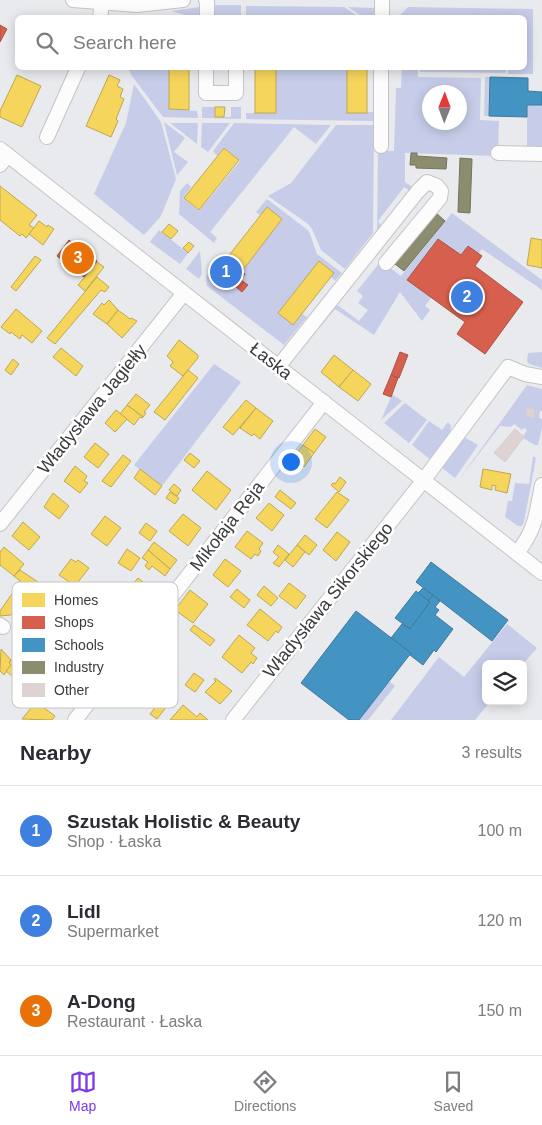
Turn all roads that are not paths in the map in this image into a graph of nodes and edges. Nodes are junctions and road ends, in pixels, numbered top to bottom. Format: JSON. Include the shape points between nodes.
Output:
{"nodes":[{"id":1,"x":73,"y":0,"type":"edge"},
{"id":2,"x":183,"y":0,"type":"edge"},
{"id":3,"x":206,"y":0,"type":"edge"},
{"id":4,"x":382,"y":0,"type":"edge"},
{"id":5,"x":102,"y":3,"type":"junction"},
{"id":6,"x":100,"y":15,"type":"edge"},
{"id":7,"x":207,"y":15,"type":"edge"},
{"id":8,"x":382,"y":15,"type":"edge"},
{"id":9,"x":77,"y":70,"type":"edge"},
{"id":10,"x":206,"y":70,"type":"edge"},
{"id":11,"x":236,"y":70,"type":"edge"},
{"id":12,"x":382,"y":70,"type":"edge"},
{"id":13,"x":47,"y":137,"type":"dead end"},
{"id":14,"x":381,"y":146,"type":"dead end"},
{"id":15,"x":498,"y":153,"type":"dead end"},
{"id":16,"x":542,"y":154,"type":"edge"},
{"id":17,"x":3,"y":156,"type":"edge"},
{"id":18,"x":386,"y":263,"type":"dead end"},
{"id":19,"x":184,"y":293,"type":"junction"},
{"id":20,"x":278,"y":367,"type":"junction"},
{"id":21,"x":542,"y":377,"type":"edge"},
{"id":22,"x":324,"y":402,"type":"junction"},
{"id":23,"x":423,"y":481,"type":"junction"},
{"id":24,"x":542,"y":485,"type":"edge"},
{"id":25,"x":0,"y":524,"type":"edge"},
{"id":26,"x":517,"y":553,"type":"junction"},
{"id":27,"x":542,"y":573,"type":"edge"},
{"id":28,"x":178,"y":589,"type":"edge"},
{"id":29,"x":85,"y":708,"type":"edge"},
{"id":30,"x":76,"y":720,"type":"edge"},
{"id":31,"x":233,"y":720,"type":"edge"}],
"edges":[{"from":1,"to":5,"type":"street"},
{"from":2,"to":5,"type":"street","via":[[137,5]]},
{"from":3,"to":7,"type":"street"},
{"from":4,"to":8,"type":"street"},
{"from":5,"to":6,"type":"street"},
{"from":9,"to":13,"type":"street"},
{"from":10,"to":11,"type":"street","via":[[206,93],[236,93]]},
{"from":12,"to":14,"type":"street"},
{"from":15,"to":16,"type":"street"},
{"from":17,"to":19,"type":"street","name":"Łaska"},
{"from":18,"to":20,"type":"street","via":[[440,198],[441,191],[437,186],[427,182],[418,191]]},
{"from":19,"to":20,"type":"street","name":"Łaska"},
{"from":19,"to":25,"type":"street","name":"Władysława Jagiełły"},
{"from":20,"to":22,"type":"street","name":"Łaska"},
{"from":21,"to":23,"type":"street","name":"Władysława Sikorskiego","via":[[508,367]]},
{"from":22,"to":23,"type":"street","name":"Łaska"},
{"from":22,"to":28,"type":"street","name":"Mikołaja Reja"},
{"from":23,"to":26,"type":"street","name":"Łaska"},
{"from":23,"to":31,"type":"street","name":"Władysława Sikorskiego"},
{"from":24,"to":26,"type":"street","via":[[533,528]]},
{"from":26,"to":27,"type":"street","name":"Łaska"},
{"from":29,"to":30,"type":"street","name":"Mikołaja Reja"}]}
